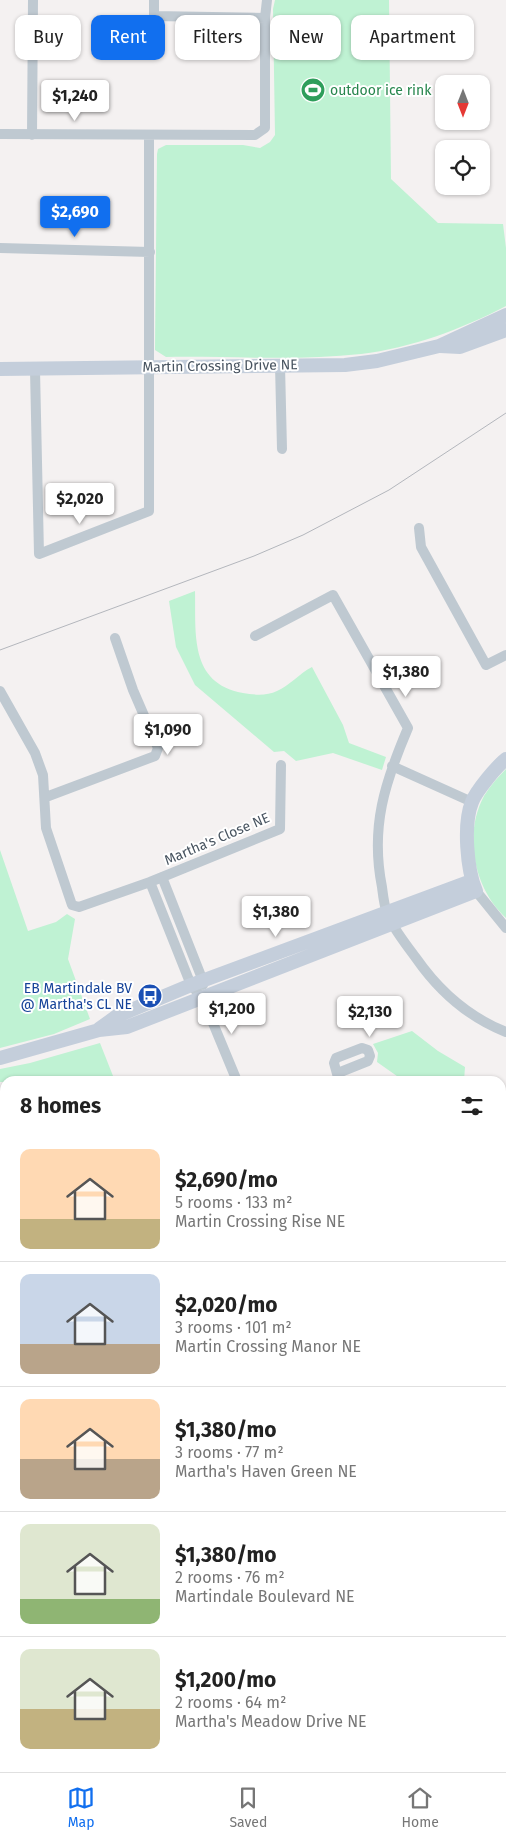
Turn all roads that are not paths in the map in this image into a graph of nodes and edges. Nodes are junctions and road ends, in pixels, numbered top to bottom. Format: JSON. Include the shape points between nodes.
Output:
{"nodes":[{"id":1,"x":33,"y":0,"type":"edge"},
{"id":2,"x":154,"y":0,"type":"edge"},
{"id":3,"x":267,"y":0,"type":"edge"},
{"id":4,"x":265,"y":18,"type":"junction"},
{"id":5,"x":0,"y":134,"type":"edge"},
{"id":6,"x":32,"y":135,"type":"junction"},
{"id":7,"x":149,"y":136,"type":"junction"},
{"id":8,"x":0,"y":248,"type":"edge"},
{"id":9,"x":150,"y":252,"type":"junction"},
{"id":10,"x":506,"y":315,"type":"edge"},
{"id":11,"x":506,"y":330,"type":"edge"},
{"id":12,"x":439,"y":346,"type":"junction"},
{"id":13,"x":280,"y":365,"type":"junction"},
{"id":14,"x":149,"y":366,"type":"junction"},
{"id":15,"x":0,"y":369,"type":"edge"},
{"id":16,"x":35,"y":370,"type":"junction"},
{"id":17,"x":282,"y":449,"type":"dead end"},
{"id":18,"x":418,"y":528,"type":"dead end"},
{"id":19,"x":255,"y":636,"type":"dead end"},
{"id":20,"x":115,"y":638,"type":"dead end"},
{"id":21,"x":506,"y":655,"type":"edge"},
{"id":22,"x":0,"y":692,"type":"edge"},
{"id":23,"x":506,"y":759,"type":"edge"},
{"id":24,"x":281,"y":765,"type":"dead end"},
{"id":25,"x":392,"y":766,"type":"junction"},
{"id":26,"x":46,"y":797,"type":"junction"},
{"id":27,"x":472,"y":802,"type":"junction"},
{"id":28,"x":162,"y":877,"type":"junction"},
{"id":29,"x":150,"y":882,"type":"junction"},
{"id":30,"x":474,"y":886,"type":"junction"},
{"id":31,"x":389,"y":918,"type":"junction"},
{"id":32,"x":506,"y":928,"type":"edge"},
{"id":33,"x":197,"y":983,"type":"junction"},
{"id":34,"x":203,"y":999,"type":"junction"},
{"id":35,"x":98,"y":1030,"type":"junction"},
{"id":36,"x":506,"y":1032,"type":"edge"},
{"id":37,"x":0,"y":1058,"type":"edge"},
{"id":38,"x":235,"y":1076,"type":"edge"}],
"edges":[{"from":1,"to":6,"type":"street"},
{"from":2,"to":4,"type":"street","via":[[154,16]]},
{"from":3,"to":4,"type":"street"},
{"from":4,"to":7,"type":"street","via":[[265,128],[255,135]]},
{"from":5,"to":6,"type":"street"},
{"from":6,"to":7,"type":"street"},
{"from":7,"to":9,"type":"street"},
{"from":8,"to":9,"type":"street"},
{"from":9,"to":14,"type":"street"},
{"from":10,"to":12,"type":"street","name":"Martin Crossing Drive NE"},
{"from":11,"to":12,"type":"street","name":"Martin Crossing Drive NE","via":[[460,347]]},
{"from":12,"to":13,"type":"street","name":"Martin Crossing Drive NE","via":[[378,361],[345,365]]},
{"from":13,"to":14,"type":"street","name":"Martin Crossing Drive NE"},
{"from":13,"to":17,"type":"street"},
{"from":14,"to":16,"type":"street","name":"Martin Crossing Drive NE"},
{"from":14,"to":16,"type":"street","via":[[149,511],[39,554]]},
{"from":15,"to":16,"type":"street","name":"Martin Crossing Drive NE"},
{"from":18,"to":21,"type":"street","via":[[421,547],[486,665]]},
{"from":19,"to":25,"type":"street","via":[[333,595],[408,728]]},
{"from":20,"to":26,"type":"street","via":[[158,748],[155,756]]},
{"from":22,"to":26,"type":"street","via":[[36,753]]},
{"from":23,"to":27,"type":"street"},
{"from":24,"to":28,"type":"street","name":"Martha's Close NE","via":[[280,829]]},
{"from":25,"to":27,"type":"street"},
{"from":25,"to":31,"type":"street","via":[[376,832],[378,869]]},
{"from":26,"to":29,"type":"street","name":"Martha's Close NE","via":[[46,828],[72,905],[79,907]]},
{"from":27,"to":30,"type":"street","via":[[467,837]]},
{"from":28,"to":29,"type":"street","name":"Martha's Close NE"},
{"from":28,"to":33,"type":"street","name":"Martha's Close NE"},
{"from":29,"to":33,"type":"street","name":"Martha's Close NE"},
{"from":30,"to":31,"type":"street"},
{"from":30,"to":32,"type":"street"},
{"from":31,"to":33,"type":"street"},
{"from":31,"to":34,"type":"street"},
{"from":31,"to":36,"type":"street","via":[[445,994],[469,1014]]},
{"from":33,"to":34,"type":"street","name":"Martha's Close NE"},
{"from":33,"to":35,"type":"street","via":[[117,1016]]},
{"from":34,"to":35,"type":"street","via":[[127,1027]]},
{"from":34,"to":38,"type":"street"},
{"from":35,"to":37,"type":"street"}]}
